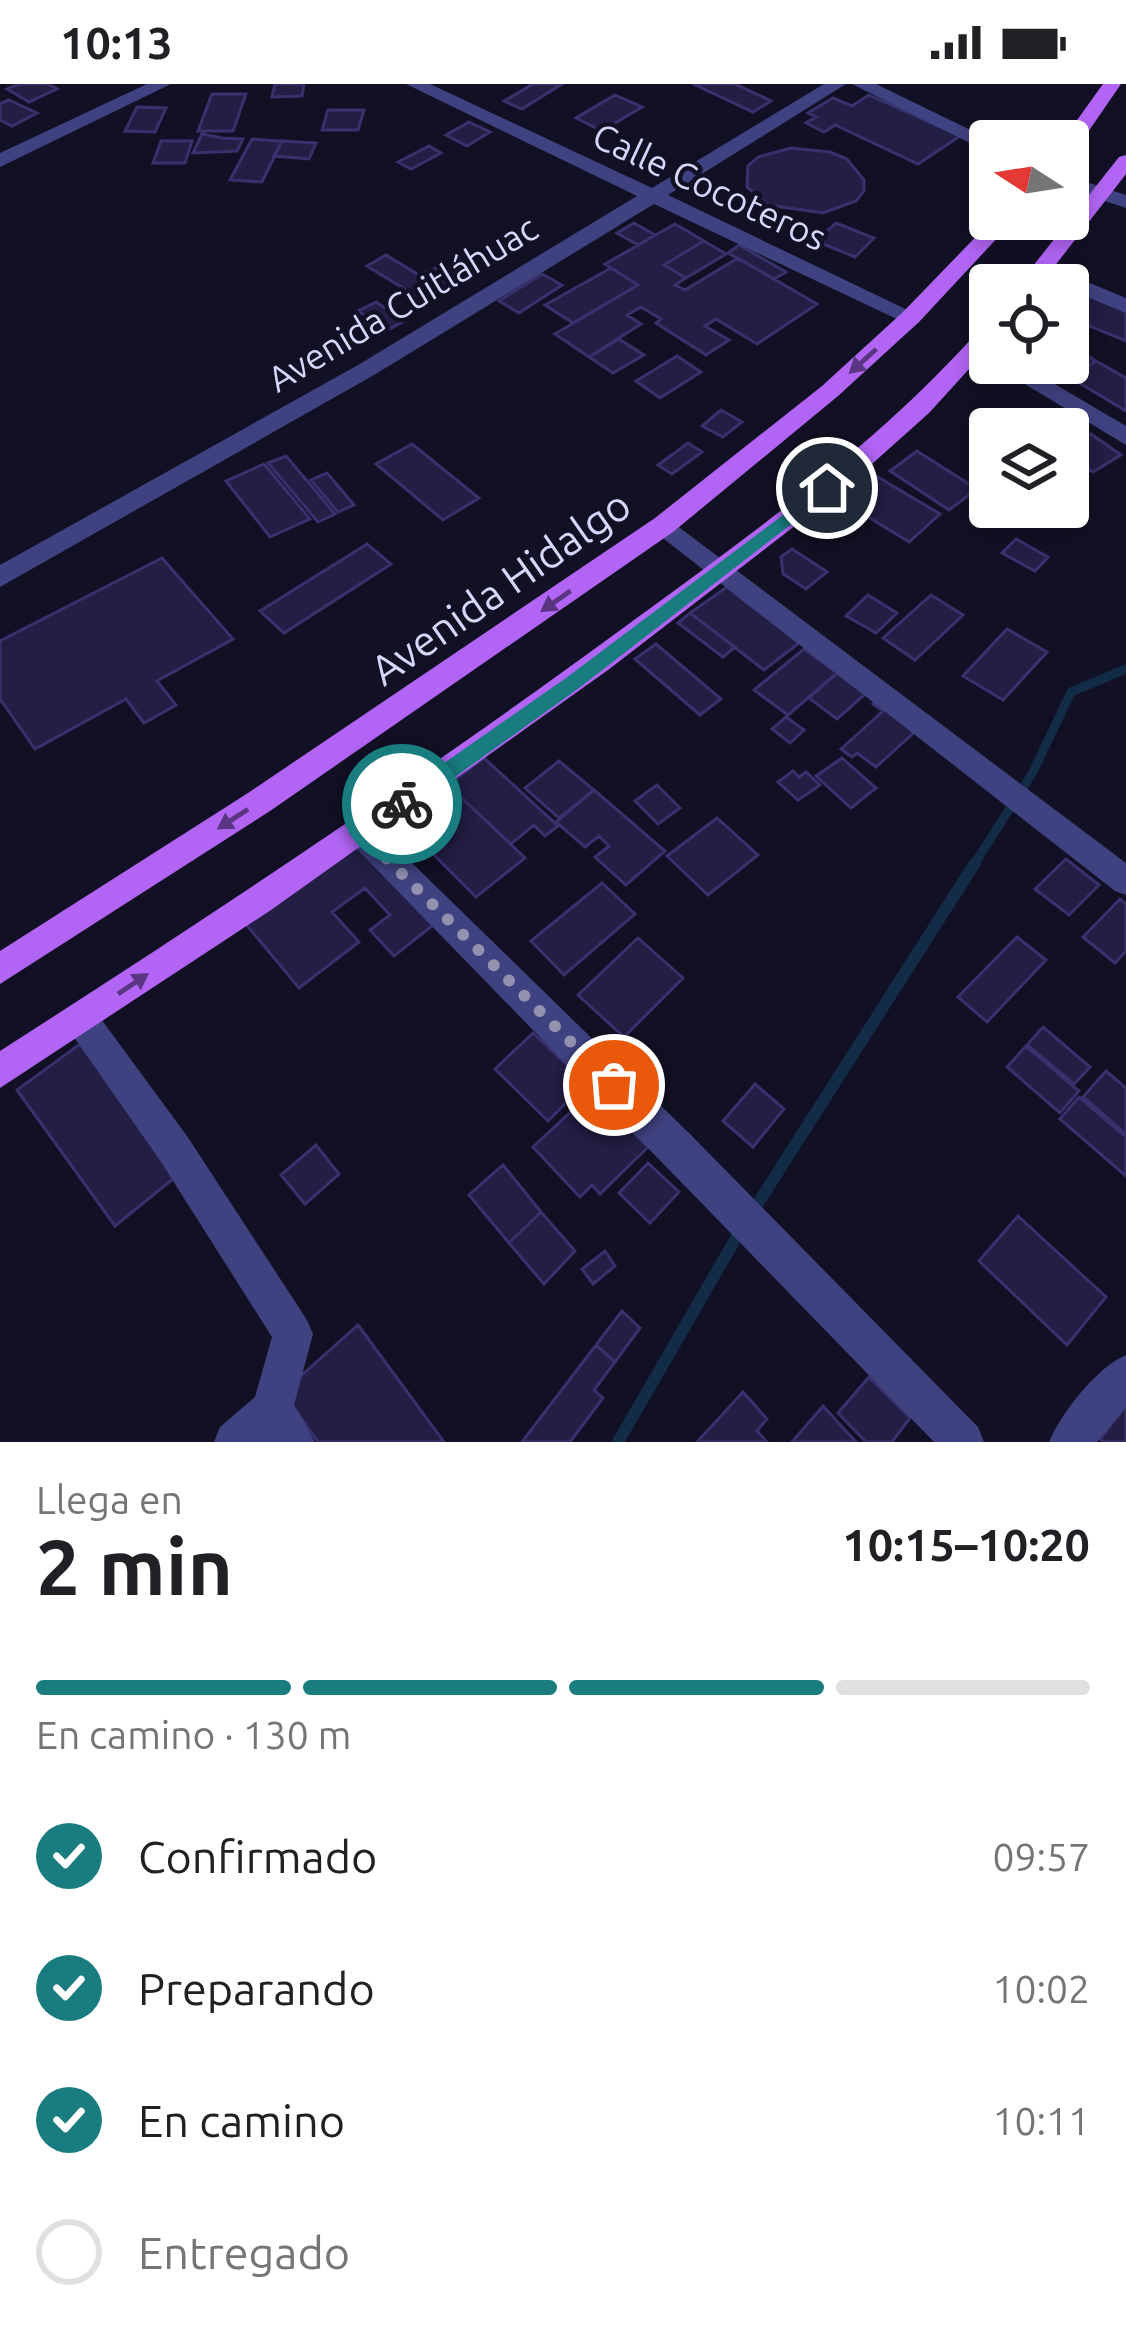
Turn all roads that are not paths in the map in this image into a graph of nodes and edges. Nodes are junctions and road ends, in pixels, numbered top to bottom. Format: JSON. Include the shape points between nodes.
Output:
{"nodes":[{"id":1,"x":162,"y":84,"type":"edge"},
{"id":2,"x":415,"y":84,"type":"edge"},
{"id":3,"x":837,"y":84,"type":"edge"},
{"id":4,"x":861,"y":84,"type":"edge"},
{"id":5,"x":1112,"y":84,"type":"edge"},
{"id":6,"x":1087,"y":120,"type":"edge"},
{"id":7,"x":969,"y":137,"type":"edge"},
{"id":8,"x":0,"y":161,"type":"edge"},
{"id":9,"x":1126,"y":161,"type":"edge"},
{"id":10,"x":1089,"y":189,"type":"edge"},
{"id":11,"x":1103,"y":194,"type":"junction"},
{"id":12,"x":649,"y":195,"type":"junction"},
{"id":13,"x":1126,"y":202,"type":"edge"},
{"id":14,"x":985,"y":240,"type":"edge"},
{"id":15,"x":1046,"y":264,"type":"edge"},
{"id":16,"x":1089,"y":295,"type":"edge"},
{"id":17,"x":1126,"y":306,"type":"edge"},
{"id":18,"x":911,"y":317,"type":"junction"},
{"id":19,"x":969,"y":368,"type":"edge"},
{"id":20,"x":1044,"y":384,"type":"edge"},
{"id":21,"x":1126,"y":436,"type":"edge"},
{"id":22,"x":664,"y":525,"type":"junction"},
{"id":23,"x":724,"y":568,"type":"junction"},
{"id":24,"x":0,"y":577,"type":"edge"},
{"id":25,"x":361,"y":833,"type":"junction"},
{"id":26,"x":1126,"y":881,"type":"edge"},
{"id":27,"x":0,"y":969,"type":"edge"},
{"id":28,"x":81,"y":1019,"type":"junction"},
{"id":29,"x":0,"y":1071,"type":"edge"},
{"id":30,"x":1126,"y":1375,"type":"edge"},
{"id":31,"x":283,"y":1426,"type":"edge"},
{"id":32,"x":236,"y":1442,"type":"edge"},
{"id":33,"x":963,"y":1442,"type":"edge"},
{"id":34,"x":1070,"y":1442,"type":"edge"}],
"edges":[{"from":1,"to":8,"type":"street"},
{"from":2,"to":12,"type":"street","name":"Calle Cocoteros"},
{"from":3,"to":12,"type":"street","name":"Avenida Cuitláhuac"},
{"from":4,"to":7,"type":"street"},
{"from":5,"to":6,"type":"main road"},
{"from":9,"to":11,"type":"main road"},
{"from":10,"to":11,"type":"street"},
{"from":11,"to":13,"type":"street"},
{"from":11,"to":15,"type":"main road"},
{"from":12,"to":18,"type":"street","name":"Calle Cocoteros"},
{"from":12,"to":24,"type":"street","name":"Avenida Cuitláhuac","via":[[366,370]]},
{"from":14,"to":18,"type":"main road","name":"Avenida Hidalgo"},
{"from":16,"to":17,"type":"street"},
{"from":18,"to":22,"type":"main road","name":"Avenida Hidalgo","one_way":true,"via":[[772,442]]},
{"from":19,"to":23,"type":"main road"},
{"from":20,"to":21,"type":"street"},
{"from":22,"to":23,"type":"street"},
{"from":22,"to":27,"type":"main road","name":"Avenida Hidalgo","one_way":true},
{"from":23,"to":25,"type":"main road"},
{"from":23,"to":26,"type":"street"},
{"from":28,"to":25,"type":"main road","one_way":true},
{"from":25,"to":33,"type":"street"},
{"from":28,"to":29,"type":"main road"},
{"from":28,"to":31,"type":"street","via":[[293,1334]]},
{"from":30,"to":34,"type":"street"},
{"from":31,"to":32,"type":"street"}]}
